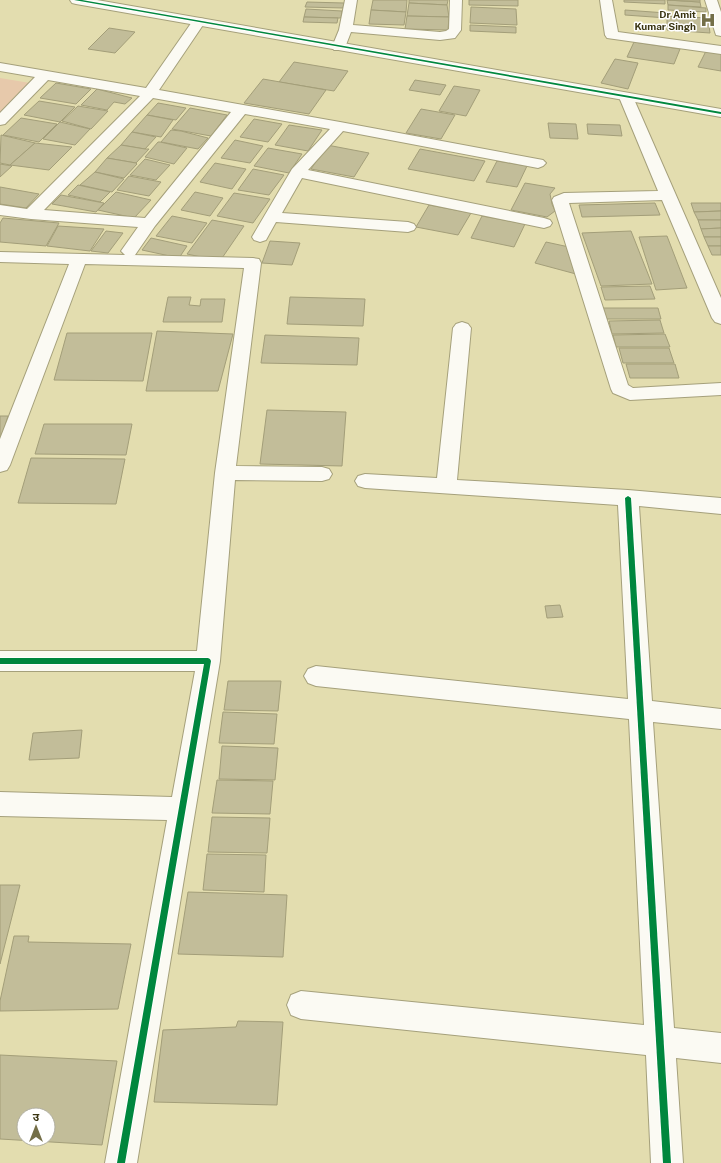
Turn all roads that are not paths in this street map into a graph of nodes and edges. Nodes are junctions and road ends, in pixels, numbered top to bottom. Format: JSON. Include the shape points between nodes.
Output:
{"nodes":[{"id":1,"x":76,"y":0,"type":"edge"},
{"id":2,"x":351,"y":0,"type":"edge"},
{"id":3,"x":456,"y":0,"type":"edge"},
{"id":4,"x":606,"y":0,"type":"edge"},
{"id":5,"x":711,"y":0,"type":"edge"},
{"id":6,"x":199,"y":22,"type":"junction"},
{"id":7,"x":346,"y":28,"type":"junction"},
{"id":8,"x":721,"y":32,"type":"edge"},
{"id":9,"x":339,"y":47,"type":"junction"},
{"id":10,"x":721,"y":50,"type":"edge"},
{"id":11,"x":0,"y":67,"type":"edge"},
{"id":12,"x":46,"y":74,"type":"junction"},
{"id":13,"x":150,"y":93,"type":"junction"},
{"id":14,"x":626,"y":97,"type":"junction"},
{"id":15,"x":241,"y":109,"type":"junction"},
{"id":16,"x":721,"y":113,"type":"edge"},
{"id":17,"x":0,"y":121,"type":"edge"},
{"id":18,"x":340,"y":126,"type":"junction"},
{"id":19,"x":538,"y":164,"type":"dead end"},
{"id":20,"x":297,"y":172,"type":"junction"},
{"id":21,"x":669,"y":194,"type":"junction"},
{"id":22,"x":0,"y":210,"type":"edge"},
{"id":23,"x":31,"y":214,"type":"junction"},
{"id":24,"x":271,"y":217,"type":"junction"},
{"id":25,"x":149,"y":223,"type":"junction"},
{"id":26,"x":544,"y":223,"type":"dead end"},
{"id":27,"x":408,"y":227,"type":"dead end"},
{"id":28,"x":260,"y":237,"type":"dead end"},
{"id":29,"x":129,"y":250,"type":"dead end"},
{"id":30,"x":0,"y":257,"type":"edge"},
{"id":31,"x":79,"y":259,"type":"junction"},
{"id":32,"x":721,"y":318,"type":"edge"},
{"id":33,"x":462,"y":328,"type":"dead end"},
{"id":34,"x":721,"y":389,"type":"edge"},
{"id":35,"x":0,"y":465,"type":"edge"},
{"id":36,"x":225,"y":473,"type":"junction"},
{"id":37,"x":322,"y":474,"type":"dead end"},
{"id":38,"x":365,"y":481,"type":"dead end"},
{"id":39,"x":446,"y":486,"type":"junction"},
{"id":40,"x":628,"y":498,"type":"junction"},
{"id":41,"x":721,"y":506,"type":"edge"},
{"id":42,"x":0,"y":660,"type":"edge"},
{"id":43,"x":208,"y":661,"type":"junction"},
{"id":44,"x":316,"y":676,"type":"dead end"},
{"id":45,"x":640,"y":709,"type":"junction"},
{"id":46,"x":721,"y":719,"type":"edge"},
{"id":47,"x":0,"y":804,"type":"edge"},
{"id":48,"x":183,"y":809,"type":"junction"},
{"id":49,"x":301,"y":1005,"type":"dead end"},
{"id":50,"x":661,"y":1042,"type":"junction"},
{"id":51,"x":721,"y":1048,"type":"edge"},
{"id":52,"x":121,"y":1163,"type":"edge"},
{"id":53,"x":667,"y":1163,"type":"edge"}],
"edges":[{"from":1,"to":6,"type":"street"},
{"from":2,"to":7,"type":"street"},
{"from":3,"to":7,"type":"street","via":[[455,30],[450,35]]},
{"from":4,"to":10,"type":"street","via":[[612,35]]},
{"from":5,"to":8,"type":"street"},
{"from":6,"to":9,"type":"street"},
{"from":6,"to":13,"type":"street"},
{"from":7,"to":9,"type":"street"},
{"from":9,"to":14,"type":"street"},
{"from":11,"to":12,"type":"street"},
{"from":12,"to":13,"type":"street"},
{"from":12,"to":17,"type":"street"},
{"from":13,"to":15,"type":"street"},
{"from":13,"to":23,"type":"street"},
{"from":14,"to":16,"type":"street"},
{"from":14,"to":21,"type":"street"},
{"from":15,"to":18,"type":"street"},
{"from":15,"to":25,"type":"street"},
{"from":18,"to":19,"type":"street"},
{"from":18,"to":20,"type":"street"},
{"from":20,"to":24,"type":"street"},
{"from":20,"to":26,"type":"street"},
{"from":21,"to":32,"type":"street"},
{"from":21,"to":34,"type":"street","via":[[560,200],[620,390],[630,394]]},
{"from":22,"to":23,"type":"street"},
{"from":23,"to":25,"type":"street"},
{"from":24,"to":27,"type":"street"},
{"from":24,"to":28,"type":"street"},
{"from":25,"to":29,"type":"street"},
{"from":30,"to":31,"type":"street"},
{"from":31,"to":35,"type":"street"},
{"from":31,"to":36,"type":"street","via":[[253,263]]},
{"from":33,"to":39,"type":"street"},
{"from":36,"to":37,"type":"street"},
{"from":36,"to":43,"type":"street"},
{"from":38,"to":39,"type":"street"},
{"from":39,"to":40,"type":"street"},
{"from":40,"to":41,"type":"street"},
{"from":40,"to":45,"type":"street"},
{"from":42,"to":43,"type":"street"},
{"from":43,"to":48,"type":"street"},
{"from":44,"to":45,"type":"street"},
{"from":45,"to":46,"type":"street"},
{"from":45,"to":50,"type":"street"},
{"from":47,"to":48,"type":"street"},
{"from":48,"to":52,"type":"street"},
{"from":49,"to":50,"type":"street"},
{"from":50,"to":51,"type":"street"},
{"from":50,"to":53,"type":"street"}]}
